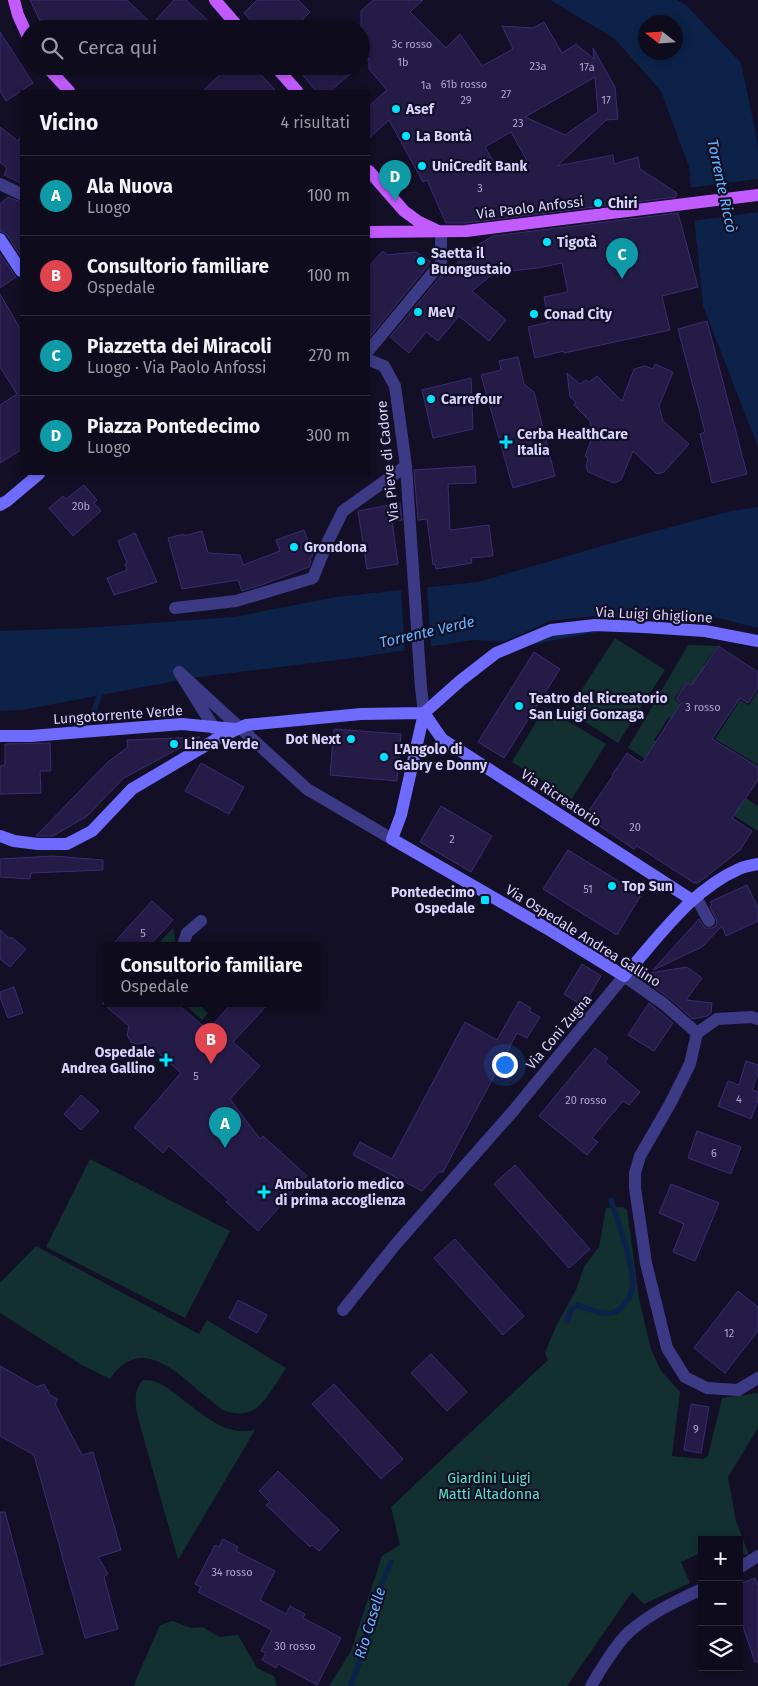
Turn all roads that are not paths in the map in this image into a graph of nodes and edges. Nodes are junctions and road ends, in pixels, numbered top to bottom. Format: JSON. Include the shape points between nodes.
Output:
{"nodes":[{"id":1,"x":14,"y":0,"type":"edge"},
{"id":2,"x":214,"y":0,"type":"edge"},
{"id":3,"x":21,"y":20,"type":"edge"},
{"id":4,"x":232,"y":20,"type":"edge"},
{"id":5,"x":54,"y":75,"type":"edge"},
{"id":6,"x":282,"y":75,"type":"edge"},
{"id":7,"x":67,"y":90,"type":"edge"},
{"id":8,"x":296,"y":90,"type":"edge"},
{"id":9,"x":371,"y":174,"type":"edge"},
{"id":10,"x":0,"y":184,"type":"edge"},
{"id":11,"x":20,"y":194,"type":"edge"},
{"id":12,"x":758,"y":195,"type":"edge"},
{"id":13,"x":370,"y":232,"type":"edge"},
{"id":14,"x":441,"y":232,"type":"junction"},
{"id":15,"x":0,"y":239,"type":"edge"},
{"id":16,"x":20,"y":269,"type":"edge"},
{"id":17,"x":370,"y":349,"type":"edge"},
{"id":18,"x":370,"y":360,"type":"edge"},
{"id":19,"x":406,"y":466,"type":"junction"},
{"id":20,"x":38,"y":475,"type":"edge"},
{"id":21,"x":0,"y":505,"type":"edge"},
{"id":22,"x":175,"y":608,"type":"dead end"},
{"id":23,"x":758,"y":641,"type":"edge"},
{"id":24,"x":428,"y":708,"type":"junction"},
{"id":25,"x":229,"y":731,"type":"junction"},
{"id":26,"x":0,"y":736,"type":"edge"},
{"id":27,"x":0,"y":836,"type":"edge"},
{"id":28,"x":392,"y":839,"type":"junction"},
{"id":29,"x":758,"y":864,"type":"edge"},
{"id":30,"x":694,"y":898,"type":"junction"},
{"id":31,"x":201,"y":921,"type":"dead end"},
{"id":32,"x":709,"y":921,"type":"dead end"},
{"id":33,"x":184,"y":942,"type":"edge"},
{"id":34,"x":624,"y":976,"type":"junction"},
{"id":35,"x":758,"y":1019,"type":"edge"},
{"id":36,"x":697,"y":1033,"type":"junction"},
{"id":37,"x":343,"y":1310,"type":"dead end"},
{"id":38,"x":758,"y":1378,"type":"edge"},
{"id":39,"x":758,"y":1556,"type":"edge"},
{"id":40,"x":743,"y":1565,"type":"edge"},
{"id":41,"x":698,"y":1591,"type":"edge"},
{"id":42,"x":591,"y":1686,"type":"edge"}],
"edges":[{"from":1,"to":3,"type":"main road"},
{"from":2,"to":4,"type":"main road"},
{"from":5,"to":7,"type":"main road"},
{"from":6,"to":8,"type":"main road"},
{"from":9,"to":14,"type":"main road","via":[[404,212]]},
{"from":10,"to":11,"type":"street"},
{"from":12,"to":14,"type":"main road","name":"Via Paolo Anfossi"},
{"from":13,"to":14,"type":"main road","name":"Via Paolo Anfossi"},
{"from":14,"to":17,"type":"street","via":[[441,263]]},
{"from":15,"to":16,"type":"street"},
{"from":18,"to":19,"type":"street","name":"Via Pieve di Cadore","via":[[384,366],[395,386]]},
{"from":19,"to":22,"type":"street","via":[[344,511],[313,578],[236,601]]},
{"from":19,"to":24,"type":"street","name":"Via Pieve di Cadore","via":[[421,688]]},
{"from":20,"to":21,"type":"street"},
{"from":23,"to":24,"type":"street","name":"Via Luigi Ghiglione","via":[[705,631],[644,627],[595,625],[551,630],[496,653]]},
{"from":24,"to":25,"type":"street","via":[[246,726]]},
{"from":24,"to":28,"type":"street"},
{"from":24,"to":30,"type":"street","name":"Via Ricreatorio","via":[[442,739]]},
{"from":25,"to":26,"type":"street","name":"Lungotorrente Verde","via":[[182,724]]},
{"from":25,"to":27,"type":"street","via":[[132,789],[92,831],[67,844],[38,844]]},
{"from":25,"to":28,"type":"street","name":"Via Ospedale Andrea Gallino","via":[[179,672],[307,789]]},
{"from":28,"to":34,"type":"street","name":"Via Ospedale Andrea Gallino"},
{"from":29,"to":30,"type":"street","name":"Via Coni Zugna","via":[[740,868]]},
{"from":30,"to":32,"type":"street"},
{"from":30,"to":34,"type":"street","name":"Via Coni Zugna"},
{"from":31,"to":33,"type":"street","via":[[187,933]]},
{"from":34,"to":36,"type":"street","name":"Via Ospedale Andrea Gallino","via":[[664,1004]]},
{"from":34,"to":37,"type":"street","name":"Via Coni Zugna"},
{"from":35,"to":36,"type":"street","via":[[717,1019]]},
{"from":36,"to":38,"type":"street","via":[[690,1064],[640,1156],[635,1173],[646,1263],[667,1348],[685,1377],[707,1388],[738,1390]]},
{"from":39,"to":40,"type":"street"},
{"from":41,"to":42,"type":"street","via":[[668,1604],[628,1633]]}]}
